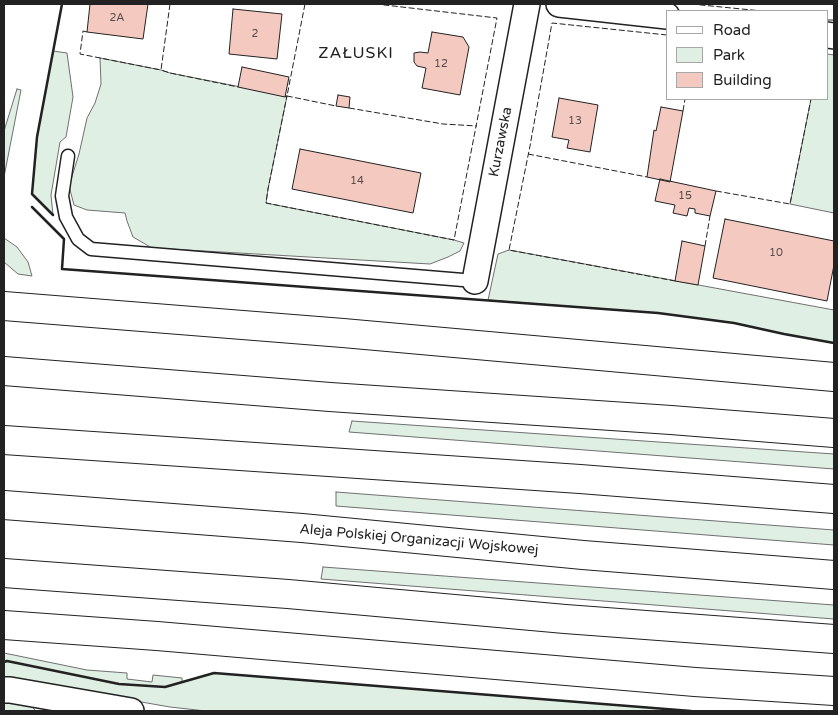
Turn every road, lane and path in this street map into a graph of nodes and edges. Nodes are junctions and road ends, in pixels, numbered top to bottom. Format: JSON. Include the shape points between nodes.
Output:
{"nodes":[{"id":1,"x":527,"y":4,"type":"edge"},
{"id":2,"x":559,"y":4,"type":"edge"},
{"id":3,"x":666,"y":16,"type":"edge"},
{"id":4,"x":68,"y":156,"type":"dead end"},
{"id":5,"x":475,"y":281,"type":"joint"},
{"id":6,"x":4,"y":306,"type":"edge"},
{"id":7,"x":4,"y":372,"type":"edge"},
{"id":8,"x":834,"y":377,"type":"edge"},
{"id":9,"x":834,"y":433,"type":"edge"},
{"id":10,"x":4,"y":440,"type":"edge"},
{"id":11,"x":834,"y":499,"type":"edge"},
{"id":12,"x":4,"y":505,"type":"edge"},
{"id":13,"x":4,"y":573,"type":"edge"},
{"id":14,"x":834,"y":575,"type":"edge"},
{"id":15,"x":4,"y":625,"type":"edge"},
{"id":16,"x":834,"y":639,"type":"edge"},
{"id":17,"x":4,"y":690,"type":"edge"},
{"id":18,"x":834,"y":691,"type":"edge"},
{"id":19,"x":131,"y":711,"type":"edge"}],
"edges":[{"from":1,"to":5,"type":"street","name":"Kurzawska"},
{"from":2,"to":3,"type":"street"},
{"from":4,"to":5,"type":"lane","via":[[62,196],[66,217],[78,239],[92,249]]},
{"from":6,"to":8,"type":"highway"},
{"from":7,"to":9,"type":"highway"},
{"from":10,"to":11,"type":"highway"},
{"from":12,"to":14,"type":"highway","name":"Aleja Polskiej Organizacji Wojskowej"},
{"from":13,"to":16,"type":"highway"},
{"from":15,"to":18,"type":"highway"},
{"from":17,"to":19,"type":"street"}]}
